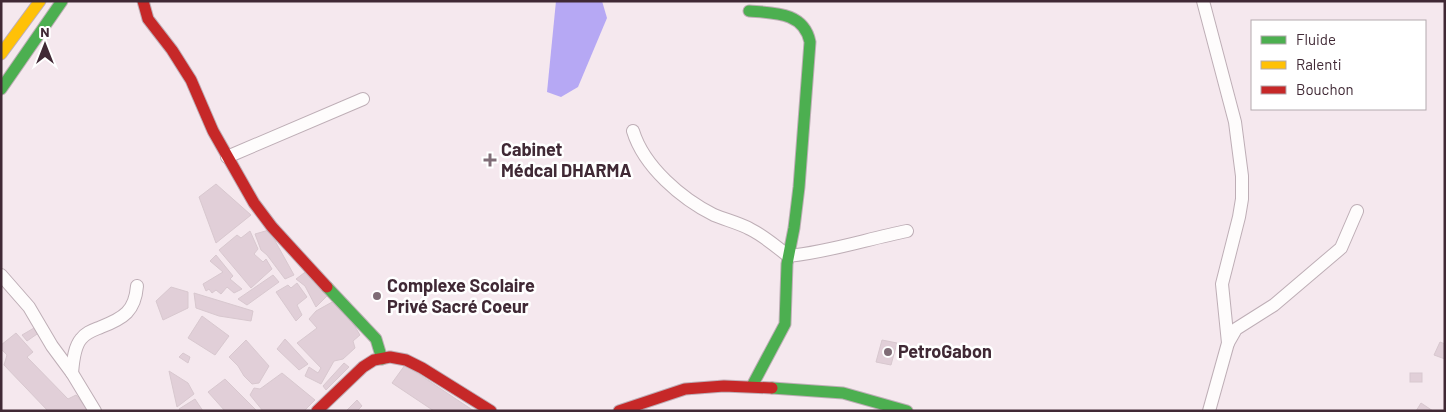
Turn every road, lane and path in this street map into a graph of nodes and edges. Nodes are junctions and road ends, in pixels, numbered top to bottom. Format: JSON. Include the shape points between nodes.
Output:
{"nodes":[{"id":1,"x":40,"y":1,"type":"edge"},
{"id":2,"x":62,"y":1,"type":"edge"},
{"id":3,"x":143,"y":1,"type":"edge"},
{"id":4,"x":1203,"y":1,"type":"edge"},
{"id":5,"x":749,"y":11,"type":"dead end"},
{"id":6,"x":1,"y":54,"type":"edge"},
{"id":7,"x":1,"y":89,"type":"edge"},
{"id":8,"x":363,"y":99,"type":"dead end"},
{"id":9,"x":633,"y":131,"type":"dead end"},
{"id":10,"x":227,"y":157,"type":"junction"},
{"id":11,"x":1357,"y":211,"type":"dead end"},
{"id":12,"x":908,"y":230,"type":"dead end"},
{"id":13,"x":788,"y":256,"type":"junction"},
{"id":14,"x":1,"y":275,"type":"edge"},
{"id":15,"x":137,"y":286,"type":"dead end"},
{"id":16,"x":1228,"y":343,"type":"junction"},
{"id":17,"x":382,"y":359,"type":"junction"},
{"id":18,"x":72,"y":372,"type":"junction"},
{"id":19,"x":752,"y":386,"type":"junction"},
{"id":20,"x":95,"y":411,"type":"edge"},
{"id":21,"x":317,"y":411,"type":"edge"},
{"id":22,"x":492,"y":411,"type":"edge"},
{"id":23,"x":619,"y":411,"type":"edge"},
{"id":24,"x":907,"y":411,"type":"edge"},
{"id":25,"x":1210,"y":411,"type":"edge"}],
"edges":[{"from":1,"to":6,"type":"main road"},
{"from":2,"to":7,"type":"main road"},
{"from":3,"to":10,"type":"main road","via":[[148,19],[191,80]]},
{"from":4,"to":16,"type":"street","via":[[1235,122],[1242,176],[1239,217],[1222,284]]},
{"from":5,"to":13,"type":"main road","via":[[793,19],[808,32],[810,42],[799,188]]},
{"from":8,"to":10,"type":"street"},
{"from":9,"to":13,"type":"street","via":[[637,144],[672,188],[696,206],[750,229]]},
{"from":10,"to":17,"type":"main road","via":[[272,227],[376,339]]},
{"from":11,"to":16,"type":"street","via":[[1341,248],[1274,305],[1236,329]]},
{"from":12,"to":13,"type":"street","via":[[840,248]]},
{"from":13,"to":19,"type":"main road","via":[[785,324]]},
{"from":14,"to":18,"type":"street","via":[[30,307],[52,346]]},
{"from":15,"to":18,"type":"street","via":[[136,298],[127,313],[91,330],[80,339]]},
{"from":16,"to":25,"type":"street"},
{"from":17,"to":21,"type":"main road","via":[[362,367]]},
{"from":17,"to":22,"type":"main road","via":[[406,360]]},
{"from":18,"to":20,"type":"street"},
{"from":19,"to":23,"type":"main road","via":[[685,389]]},
{"from":19,"to":24,"type":"main road","via":[[843,393]]}]}
